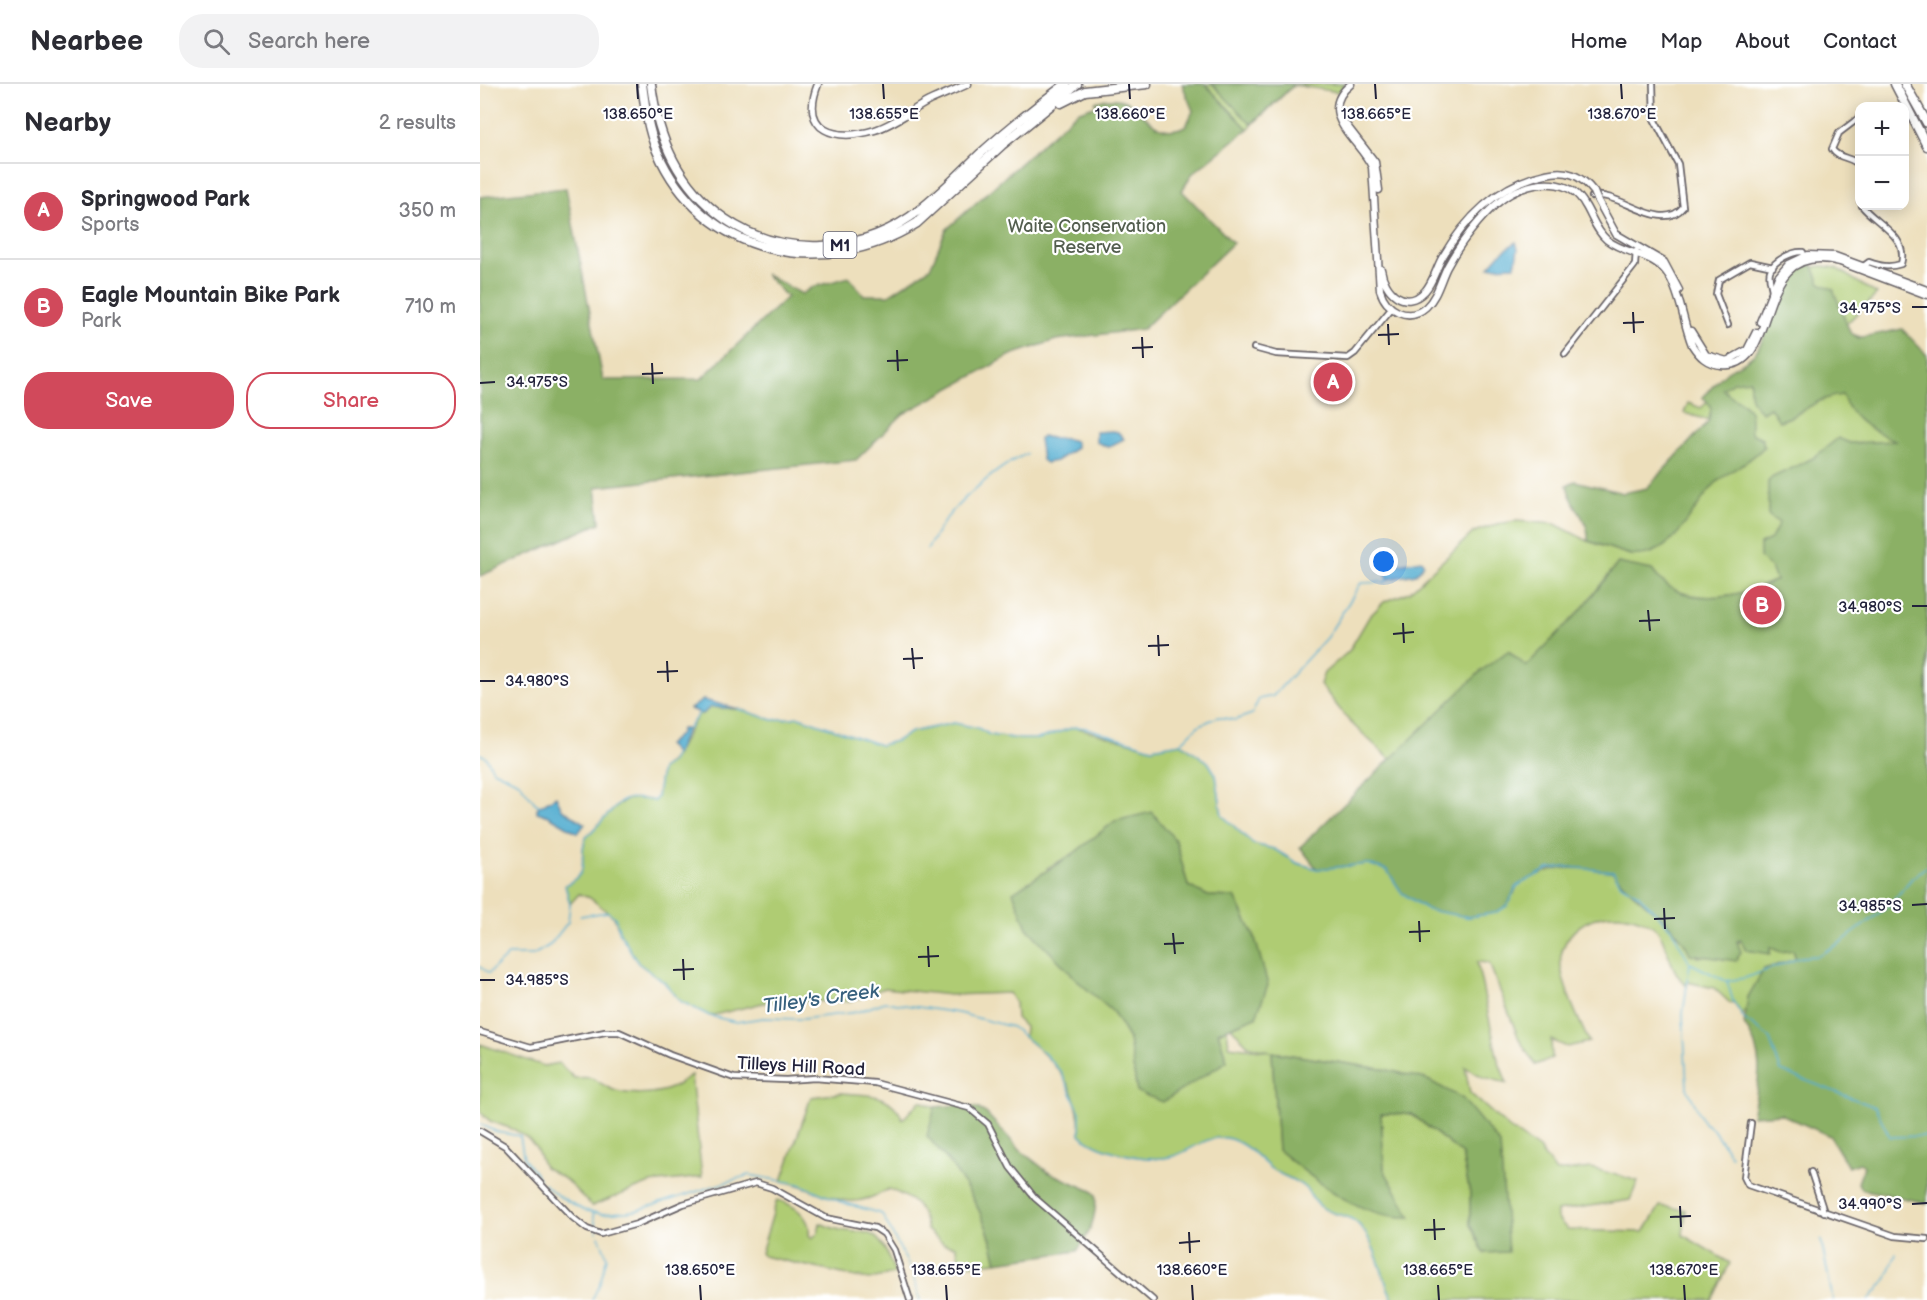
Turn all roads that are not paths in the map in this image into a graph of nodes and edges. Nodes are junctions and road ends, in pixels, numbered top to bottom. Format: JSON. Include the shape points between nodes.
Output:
{"nodes":[{"id":1,"x":642,"y":84,"type":"edge"},
{"id":2,"x":651,"y":84,"type":"edge"},
{"id":3,"x":818,"y":84,"type":"edge"},
{"id":4,"x":968,"y":84,"type":"edge"},
{"id":5,"x":1066,"y":84,"type":"edge"},
{"id":6,"x":1077,"y":84,"type":"edge"},
{"id":7,"x":1138,"y":84,"type":"edge"},
{"id":8,"x":1145,"y":84,"type":"edge"},
{"id":9,"x":1351,"y":84,"type":"edge"},
{"id":10,"x":1358,"y":84,"type":"edge"},
{"id":11,"x":1653,"y":84,"type":"edge"},
{"id":12,"x":1895,"y":84,"type":"edge"},
{"id":13,"x":1905,"y":84,"type":"edge"},
{"id":14,"x":1855,"y":121,"type":"edge"},
{"id":15,"x":1927,"y":123,"type":"edge"},
{"id":16,"x":1002,"y":145,"type":"junction"},
{"id":17,"x":1927,"y":146,"type":"edge"},
{"id":18,"x":1855,"y":162,"type":"edge"},
{"id":19,"x":1594,"y":196,"type":"junction"},
{"id":20,"x":1867,"y":210,"type":"edge"},
{"id":21,"x":1637,"y":250,"type":"junction"},
{"id":22,"x":1805,"y":258,"type":"junction"},
{"id":23,"x":1773,"y":267,"type":"junction"},
{"id":24,"x":1861,"y":268,"type":"junction"},
{"id":25,"x":1772,"y":290,"type":"junction"},
{"id":26,"x":1927,"y":290,"type":"edge"},
{"id":27,"x":1390,"y":293,"type":"junction"},
{"id":28,"x":1927,"y":295,"type":"edge"},
{"id":29,"x":1399,"y":298,"type":"junction"},
{"id":30,"x":1391,"y":309,"type":"junction"},
{"id":31,"x":1728,"y":325,"type":"dead end"},
{"id":32,"x":1254,"y":348,"type":"dead end"},
{"id":33,"x":1565,"y":354,"type":"dead end"},
{"id":34,"x":480,"y":1032,"type":"edge"},
{"id":35,"x":1751,"y":1123,"type":"dead end"},
{"id":36,"x":480,"y":1131,"type":"edge"},
{"id":37,"x":1811,"y":1172,"type":"dead end"},
{"id":38,"x":1824,"y":1212,"type":"junction"},
{"id":39,"x":1927,"y":1239,"type":"edge"},
{"id":40,"x":910,"y":1300,"type":"edge"},
{"id":41,"x":1153,"y":1300,"type":"edge"}],
"edges":[{"from":1,"to":16,"type":"highway","number":"M1","via":[[651,135],[667,170],[689,200],[735,235],[789,254],[846,252],[900,234],[932,211]]},
{"from":2,"to":5,"type":"highway","number":"M1","via":[[667,152],[700,199],[747,231],[783,243],[821,246],[877,235],[911,216]]},
{"from":3,"to":4,"type":"main road","via":[[811,106],[815,121],[825,129],[847,133],[875,130]]},
{"from":6,"to":16,"type":"highway","number":"M1"},
{"from":7,"to":8,"type":"highway"},
{"from":8,"to":16,"type":"highway","via":[[1077,94]]},
{"from":9,"to":30,"type":"main road","via":[[1342,93],[1338,113],[1345,132],[1367,157],[1374,173],[1378,281],[1382,297]]},
{"from":10,"to":27,"type":"main road","via":[[1347,94],[1342,112],[1346,125],[1371,154],[1376,166],[1381,268]]},
{"from":11,"to":19,"type":"street","via":[[1654,119],[1677,164],[1683,207],[1676,213],[1657,214],[1603,195]]},
{"from":12,"to":17,"type":"highway"},
{"from":13,"to":15,"type":"highway"},
{"from":14,"to":18,"type":"street","via":[[1839,133],[1832,149]]},
{"from":19,"to":21,"type":"main road","via":[[1612,231]]},
{"from":19,"to":29,"type":"main road","via":[[1582,178],[1568,172],[1552,172],[1513,184],[1491,197],[1477,212],[1448,249],[1423,293]]},
{"from":20,"to":24,"type":"street","via":[[1891,231],[1902,256],[1901,264],[1885,267],[1869,262]]},
{"from":21,"to":22,"type":"main road","via":[[1669,276],[1697,354],[1722,366],[1739,362],[1751,352],[1780,283]]},
{"from":21,"to":25,"type":"main road","via":[[1668,267],[1694,338],[1712,359],[1732,360],[1747,350]]},
{"from":21,"to":30,"type":"main road","via":[[1606,239],[1576,193],[1562,185],[1543,183],[1506,196],[1487,213],[1454,255],[1426,307],[1412,314]]},
{"from":21,"to":33,"type":"street","via":[[1635,266]]},
{"from":22,"to":23,"type":"street","via":[[1803,252],[1796,252]]},
{"from":22,"to":24,"type":"main road"},
{"from":22,"to":25,"type":"main road","via":[[1784,269]]},
{"from":23,"to":25,"type":"street"},
{"from":23,"to":31,"type":"street","via":[[1754,261],[1719,280],[1716,294]]},
{"from":24,"to":26,"type":"main road"},
{"from":24,"to":28,"type":"main road"},
{"from":27,"to":29,"type":"main road"},
{"from":27,"to":30,"type":"main road"},
{"from":29,"to":30,"type":"main road"},
{"from":30,"to":32,"type":"street","via":[[1348,358],[1276,354]]},
{"from":34,"to":41,"type":"street","name":"Tilleys Hill Road","via":[[531,1047],[619,1032],[734,1078],[875,1083],[969,1108],[988,1124],[1010,1167],[1035,1198]]},
{"from":35,"to":38,"type":"street","via":[[1744,1177],[1748,1185]]},
{"from":36,"to":40,"type":"street","via":[[505,1146],[572,1217],[595,1232],[619,1231],[683,1204],[756,1184],[772,1188],[826,1218],[875,1228],[884,1234],[894,1251]]},
{"from":37,"to":38,"type":"street"},
{"from":38,"to":39,"type":"street","via":[[1895,1236]]}]}
